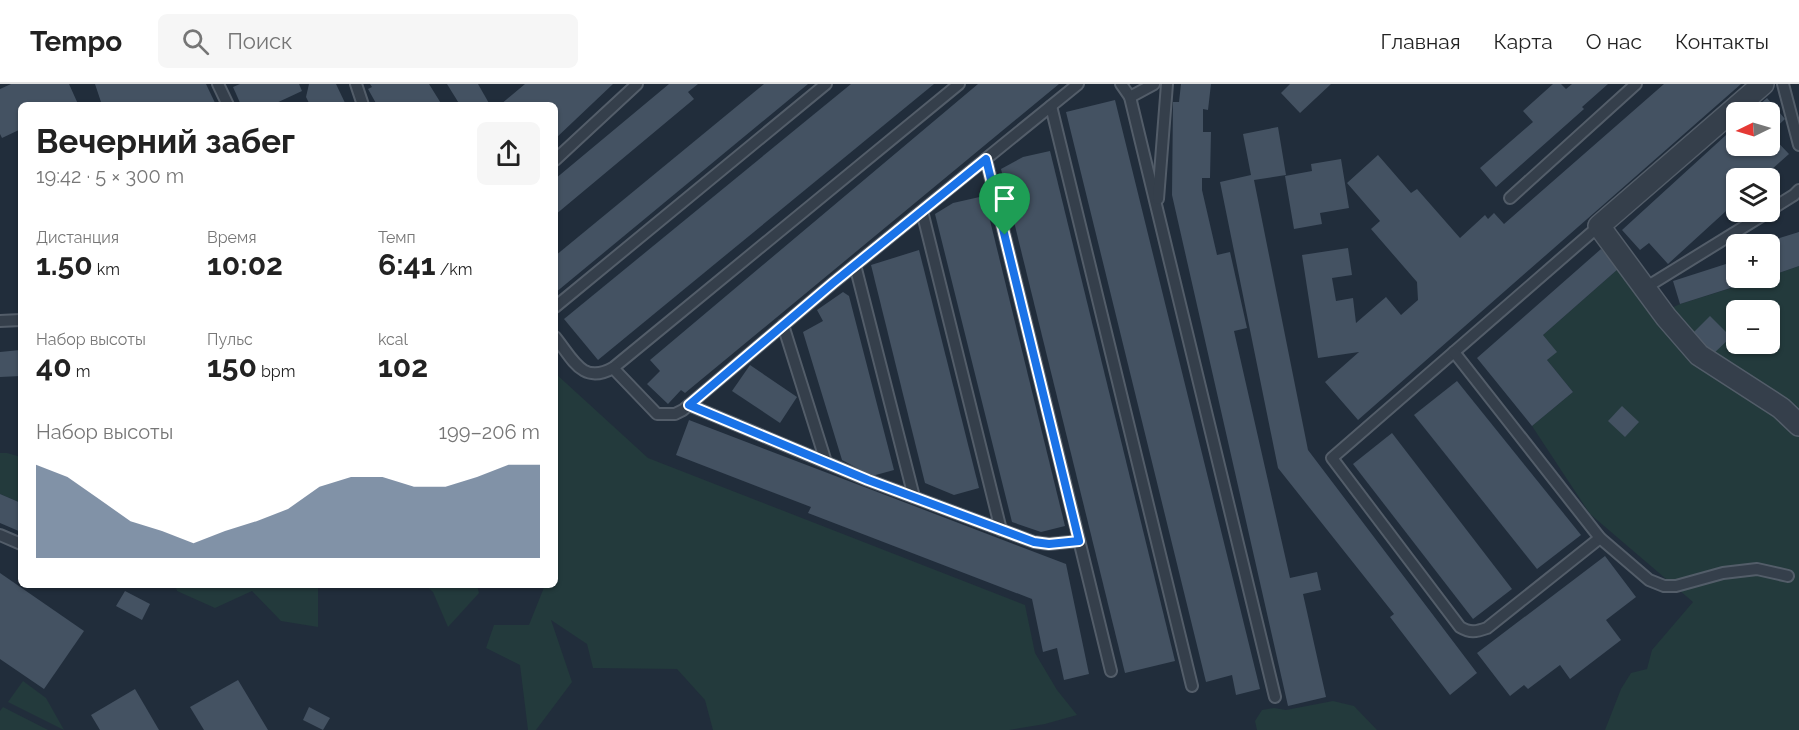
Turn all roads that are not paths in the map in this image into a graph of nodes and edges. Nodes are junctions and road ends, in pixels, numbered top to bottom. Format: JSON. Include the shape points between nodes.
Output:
{"nodes":[{"id":1,"x":218,"y":84,"type":"edge"},
{"id":2,"x":356,"y":84,"type":"edge"},
{"id":3,"x":637,"y":84,"type":"edge"},
{"id":4,"x":826,"y":84,"type":"edge"},
{"id":5,"x":959,"y":84,"type":"edge"},
{"id":6,"x":1078,"y":84,"type":"edge"},
{"id":7,"x":1121,"y":84,"type":"edge"},
{"id":8,"x":1154,"y":84,"type":"edge"},
{"id":9,"x":1167,"y":84,"type":"edge"},
{"id":10,"x":1636,"y":84,"type":"edge"},
{"id":11,"x":1763,"y":84,"type":"edge"},
{"id":12,"x":1783,"y":84,"type":"edge"},
{"id":13,"x":1130,"y":96,"type":"junction"},
{"id":14,"x":227,"y":102,"type":"edge"},
{"id":15,"x":362,"y":102,"type":"edge"},
{"id":16,"x":1051,"y":106,"type":"junction"},
{"id":17,"x":1799,"y":145,"type":"edge"},
{"id":18,"x":558,"y":157,"type":"edge"},
{"id":19,"x":986,"y":159,"type":"junction"},
{"id":20,"x":1799,"y":190,"type":"edge"},
{"id":21,"x":1510,"y":198,"type":"dead end"},
{"id":22,"x":1780,"y":204,"type":"edge"},
{"id":23,"x":922,"y":211,"type":"junction"},
{"id":24,"x":1157,"y":211,"type":"junction"},
{"id":25,"x":1751,"y":222,"type":"edge"},
{"id":26,"x":1599,"y":226,"type":"junction"},
{"id":27,"x":855,"y":266,"type":"junction"},
{"id":28,"x":1645,"y":288,"type":"junction"},
{"id":29,"x":558,"y":305,"type":"edge"},
{"id":30,"x":18,"y":320,"type":"edge"},
{"id":31,"x":0,"y":321,"type":"edge"},
{"id":32,"x":783,"y":325,"type":"junction"},
{"id":33,"x":558,"y":341,"type":"edge"},
{"id":34,"x":1454,"y":352,"type":"junction"},
{"id":35,"x":613,"y":368,"type":"junction"},
{"id":36,"x":689,"y":405,"type":"junction"},
{"id":37,"x":1799,"y":425,"type":"edge"},
{"id":38,"x":826,"y":462,"type":"junction"},
{"id":39,"x":914,"y":497,"type":"junction"},
{"id":40,"x":1001,"y":530,"type":"junction"},
{"id":41,"x":0,"y":535,"type":"edge"},
{"id":42,"x":1600,"y":538,"type":"junction"},
{"id":43,"x":1079,"y":541,"type":"junction"},
{"id":44,"x":18,"y":543,"type":"edge"},
{"id":45,"x":1788,"y":576,"type":"dead end"},
{"id":46,"x":1111,"y":671,"type":"dead end"},
{"id":47,"x":1192,"y":686,"type":"dead end"},
{"id":48,"x":1275,"y":697,"type":"dead end"}],
"edges":[{"from":1,"to":14,"type":"lane"},
{"from":2,"to":15,"type":"lane"},
{"from":3,"to":18,"type":"lane"},
{"from":4,"to":29,"type":"lane"},
{"from":5,"to":35,"type":"lane"},
{"from":6,"to":16,"type":"lane"},
{"from":7,"to":13,"type":"lane"},
{"from":8,"to":13,"type":"lane"},
{"from":9,"to":24,"type":"lane"},
{"from":10,"to":21,"type":"lane"},
{"from":11,"to":26,"type":"street"},
{"from":12,"to":17,"type":"lane"},
{"from":13,"to":24,"type":"lane"},
{"from":16,"to":19,"type":"lane"},
{"from":16,"to":47,"type":"lane"},
{"from":19,"to":23,"type":"lane"},
{"from":19,"to":43,"type":"lane"},
{"from":20,"to":22,"type":"lane"},
{"from":23,"to":27,"type":"lane"},
{"from":23,"to":40,"type":"lane"},
{"from":24,"to":48,"type":"lane"},
{"from":25,"to":28,"type":"lane"},
{"from":26,"to":28,"type":"street"},
{"from":26,"to":34,"type":"lane"},
{"from":27,"to":32,"type":"lane"},
{"from":27,"to":39,"type":"lane"},
{"from":28,"to":37,"type":"street","via":[[1699,355],[1781,408]]},
{"from":30,"to":31,"type":"lane"},
{"from":32,"to":36,"type":"lane"},
{"from":32,"to":38,"type":"lane"},
{"from":33,"to":35,"type":"lane","via":[[582,372],[593,375]]},
{"from":34,"to":42,"type":"lane"},
{"from":34,"to":42,"type":"lane","via":[[1332,458],[1460,627],[1469,632],[1487,628]]},
{"from":35,"to":36,"type":"lane","via":[[657,414],[675,414]]},
{"from":36,"to":38,"type":"lane"},
{"from":38,"to":39,"type":"lane"},
{"from":39,"to":40,"type":"lane"},
{"from":40,"to":43,"type":"lane","via":[[1049,544]]},
{"from":41,"to":44,"type":"lane"},
{"from":42,"to":45,"type":"lane","via":[[1649,580],[1664,586],[1738,570],[1757,569]]},
{"from":43,"to":46,"type":"lane"}]}
